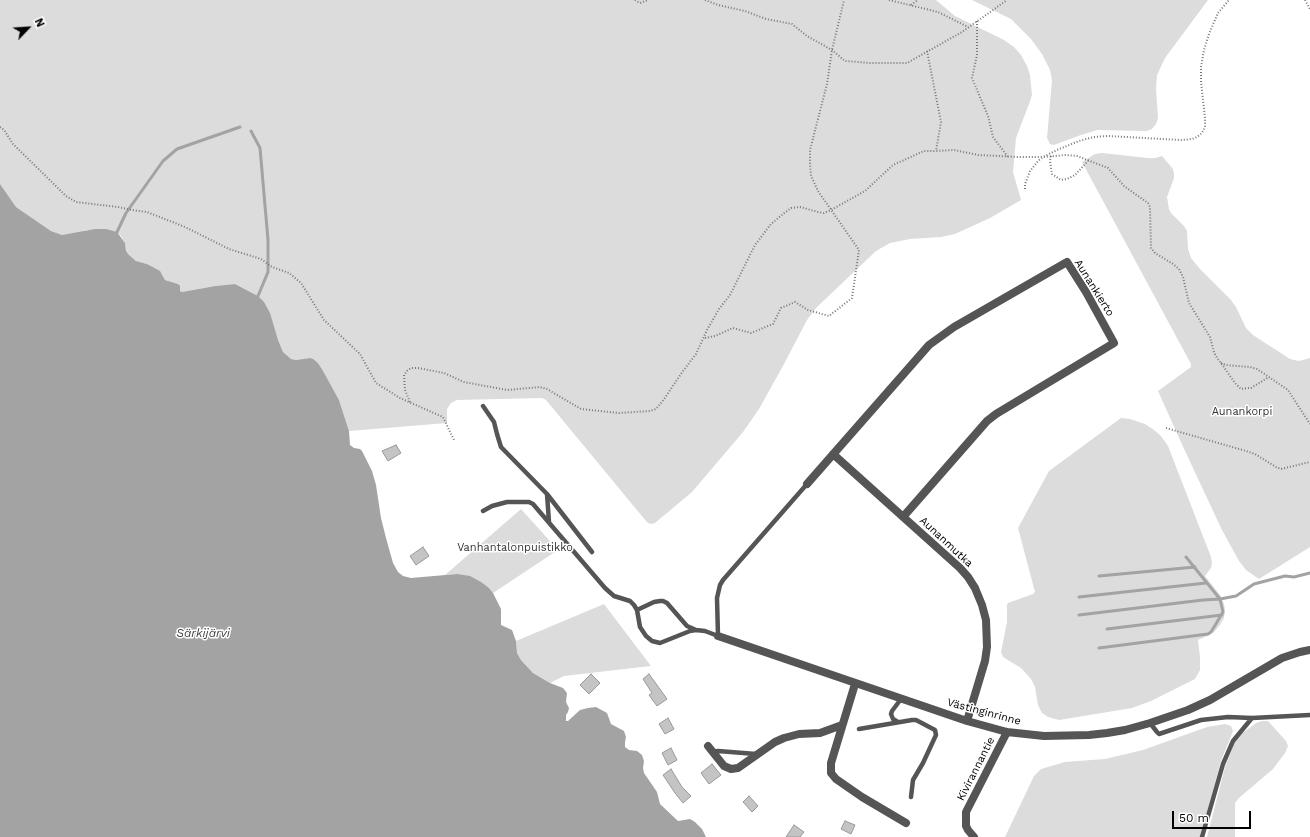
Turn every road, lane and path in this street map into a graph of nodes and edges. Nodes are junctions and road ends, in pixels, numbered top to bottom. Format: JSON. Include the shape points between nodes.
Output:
{"nodes":[{"id":1,"x":634,"y":0,"type":"edge"},
{"id":2,"x":648,"y":0,"type":"edge"},
{"id":3,"x":705,"y":0,"type":"edge"},
{"id":4,"x":844,"y":0,"type":"edge"},
{"id":5,"x":889,"y":0,"type":"edge"},
{"id":6,"x":918,"y":0,"type":"edge"},
{"id":7,"x":1007,"y":0,"type":"edge"},
{"id":8,"x":1229,"y":0,"type":"edge"},
{"id":9,"x":1305,"y":0,"type":"edge"},
{"id":10,"x":911,"y":5,"type":"junction"},
{"id":11,"x":1310,"y":8,"type":"edge"},
{"id":12,"x":977,"y":21,"type":"junction"},
{"id":13,"x":968,"y":27,"type":"junction"},
{"id":14,"x":832,"y":50,"type":"junction"},
{"id":15,"x":927,"y":52,"type":"junction"},
{"id":16,"x":0,"y":127,"type":"edge"},
{"id":17,"x":936,"y":151,"type":"junction"},
{"id":18,"x":1051,"y":156,"type":"junction"},
{"id":19,"x":1008,"y":157,"type":"junction"},
{"id":20,"x":1043,"y":157,"type":"junction"},
{"id":21,"x":1088,"y":160,"type":"junction"},
{"id":22,"x":1026,"y":190,"type":"dead end"},
{"id":23,"x":832,"y":210,"type":"junction"},
{"id":24,"x":705,"y":338,"type":"junction"},
{"id":25,"x":1221,"y":363,"type":"junction"},
{"id":26,"x":1269,"y":377,"type":"junction"},
{"id":27,"x":410,"y":402,"type":"junction"},
{"id":28,"x":483,"y":406,"type":"dead end"},
{"id":29,"x":1310,"y":424,"type":"edge"},
{"id":30,"x":1166,"y":428,"type":"dead end"},
{"id":31,"x":454,"y":440,"type":"dead end"},
{"id":32,"x":833,"y":454,"type":"junction"},
{"id":33,"x":1310,"y":462,"type":"edge"},
{"id":34,"x":807,"y":484,"type":"joint"},
{"id":35,"x":547,"y":494,"type":"junction"},
{"id":36,"x":483,"y":511,"type":"dead end"},
{"id":37,"x":903,"y":517,"type":"junction"},
{"id":38,"x":549,"y":522,"type":"junction"},
{"id":39,"x":592,"y":552,"type":"dead end"},
{"id":40,"x":637,"y":610,"type":"junction"},
{"id":41,"x":696,"y":630,"type":"junction"},
{"id":42,"x":718,"y":636,"type":"junction"},
{"id":43,"x":1310,"y":650,"type":"edge"},
{"id":44,"x":855,"y":684,"type":"junction"},
{"id":45,"x":901,"y":699,"type":"junction"},
{"id":46,"x":1310,"y":715,"type":"edge"},
{"id":47,"x":1252,"y":718,"type":"junction"},
{"id":48,"x":900,"y":722,"type":"junction"},
{"id":49,"x":967,"y":722,"type":"junction"},
{"id":50,"x":1150,"y":723,"type":"junction"},
{"id":51,"x":842,"y":725,"type":"junction"},
{"id":52,"x":859,"y":729,"type":"dead end"},
{"id":53,"x":1007,"y":732,"type":"junction"},
{"id":54,"x":710,"y":748,"type":"joint"},
{"id":55,"x":758,"y":754,"type":"junction"},
{"id":56,"x":911,"y":797,"type":"dead end"},
{"id":57,"x":906,"y":823,"type":"dead end"},
{"id":58,"x":974,"y":837,"type":"edge"},
{"id":59,"x":1202,"y":837,"type":"edge"}],
"edges":[{"from":1,"to":2,"type":"path","via":[[640,3]]},
{"from":3,"to":14,"type":"path","via":[[766,19],[792,24]]},
{"from":4,"to":14,"type":"path"},
{"from":5,"to":10,"type":"path"},
{"from":6,"to":10,"type":"path"},
{"from":7,"to":12,"type":"path"},
{"from":8,"to":20,"type":"path","via":[[1218,13],[1204,50],[1201,82],[1205,127],[1202,133],[1192,139],[1182,140],[1094,137]]},
{"from":9,"to":11,"type":"path"},
{"from":10,"to":13,"type":"path","via":[[938,12]]},
{"from":12,"to":13,"type":"path"},
{"from":12,"to":19,"type":"path","via":[[977,54],[972,78],[988,116],[993,138]]},
{"from":13,"to":15,"type":"path"},
{"from":14,"to":15,"type":"path","via":[[845,61],[870,63],[907,63]]},
{"from":14,"to":23,"type":"path","via":[[827,84],[810,150],[811,176]]},
{"from":15,"to":17,"type":"path","via":[[941,122]]},
{"from":16,"to":27,"type":"path","via":[[13,144],[66,196],[76,202],[147,212],[185,227],[228,249],[261,259],[272,267],[289,273],[301,283],[324,320],[360,354],[376,383]]},
{"from":17,"to":19,"type":"path","via":[[954,150]]},
{"from":17,"to":23,"type":"path","via":[[924,151],[893,165],[865,191]]},
{"from":18,"to":20,"type":"path"},
{"from":18,"to":21,"type":"path","via":[[1077,156]]},
{"from":18,"to":21,"type":"path","via":[[1052,174],[1061,180],[1075,175]]},
{"from":19,"to":20,"type":"path"},
{"from":20,"to":22,"type":"path","via":[[1030,171]]},
{"from":21,"to":25,"type":"path","via":[[1108,168],[1124,186],[1148,203],[1151,248],[1179,269],[1189,303],[1210,337],[1214,352]]},
{"from":23,"to":24,"type":"path","via":[[824,213],[800,207],[791,208],[771,224],[755,245]]},
{"from":23,"to":24,"type":"path","via":[[859,250],[852,298],[829,316],[808,310],[795,302],[781,308],[773,324],[751,333],[733,328]]},
{"from":24,"to":27,"type":"path","via":[[662,402],[650,411],[619,413],[581,409],[540,387],[507,390],[464,382],[444,373],[418,368],[411,368],[404,375],[405,390]]},
{"from":25,"to":26,"type":"path","via":[[1257,369]]},
{"from":25,"to":26,"type":"path","via":[[1234,384],[1241,389],[1251,388]]},
{"from":26,"to":29,"type":"path","via":[[1288,390]]},
{"from":27,"to":31,"type":"path","via":[[443,417]]},
{"from":28,"to":35,"type":"lane","via":[[494,422],[501,447]]},
{"from":30,"to":33,"type":"path","via":[[1255,454],[1281,469]]},
{"from":32,"to":34,"type":"street","name":"Aunankierto"},
{"from":32,"to":37,"type":"street","name":"Aunanmutka"},
{"from":32,"to":37,"type":"street","name":"Aunankierto","via":[[929,345],[954,327],[1067,262],[1114,343],[996,414]]},
{"from":34,"to":42,"type":"lane","via":[[723,580],[717,594]]},
{"from":35,"to":38,"type":"lane"},
{"from":35,"to":39,"type":"lane"},
{"from":36,"to":38,"type":"lane","via":[[503,503],[529,502]]},
{"from":37,"to":49,"type":"street","name":"Aunanmutka","via":[[968,577],[982,606],[988,633],[985,661]]},
{"from":38,"to":40,"type":"lane","via":[[605,588],[614,596],[630,601]]},
{"from":40,"to":41,"type":"lane","via":[[663,601],[687,626]]},
{"from":40,"to":41,"type":"lane","via":[[640,627],[646,636],[655,642],[664,642]]},
{"from":41,"to":42,"type":"lane"},
{"from":42,"to":44,"type":"street","name":"Västinginrinne"},
{"from":43,"to":50,"type":"street","name":"Västinginrinne","via":[[1282,658],[1210,700]]},
{"from":44,"to":45,"type":"street","name":"Västinginrinne"},
{"from":44,"to":51,"type":"street"},
{"from":45,"to":48,"type":"lane","via":[[891,714],[893,719]]},
{"from":45,"to":49,"type":"street","name":"Västinginrinne"},
{"from":46,"to":47,"type":"lane"},
{"from":47,"to":50,"type":"lane","via":[[1201,720],[1159,734]]},
{"from":47,"to":59,"type":"lane","via":[[1233,741],[1223,764]]},
{"from":48,"to":52,"type":"lane"},
{"from":48,"to":56,"type":"lane","via":[[916,720],[932,728],[936,733],[913,780]]},
{"from":49,"to":53,"type":"street","name":"Västinginrinne"},
{"from":50,"to":53,"type":"street","name":"Västinginrinne","via":[[1125,730],[1089,735],[1044,736]]},
{"from":51,"to":55,"type":"street","via":[[820,733],[784,738]]},
{"from":51,"to":57,"type":"street","via":[[830,767],[831,773],[862,797]]},
{"from":53,"to":58,"type":"street","name":"Kivirannantie","via":[[966,812],[966,826]]},
{"from":54,"to":55,"type":"lane"},
{"from":54,"to":55,"type":"street","via":[[724,766],[731,769],[738,768]]}]}
